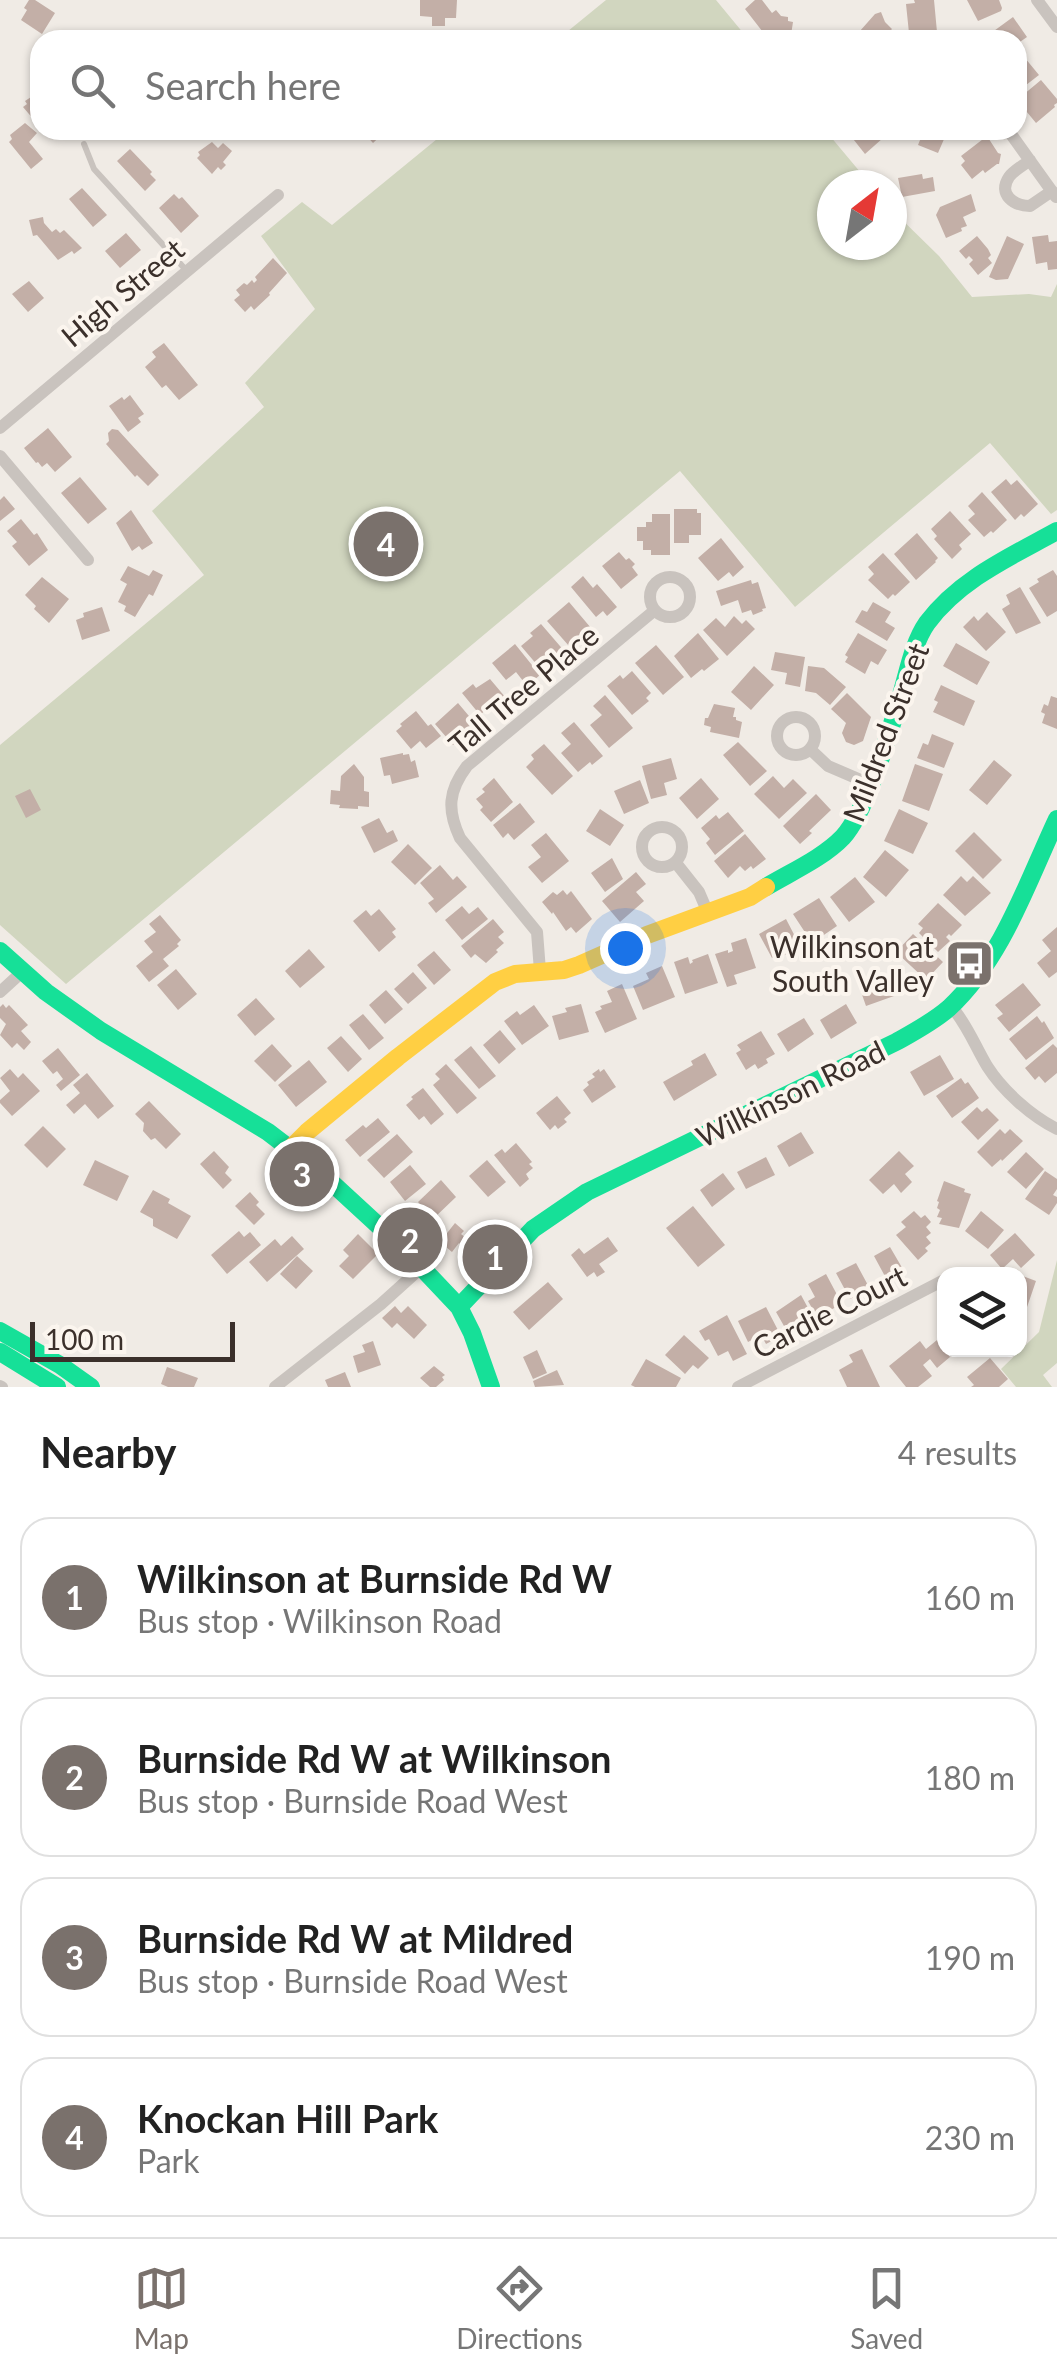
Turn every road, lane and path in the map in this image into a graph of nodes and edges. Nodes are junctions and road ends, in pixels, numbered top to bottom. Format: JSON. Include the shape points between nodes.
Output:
{"nodes":[{"id":1,"x":1037,"y":0,"type":"edge"},
{"id":2,"x":1057,"y":27,"type":"edge"},
{"id":3,"x":1015,"y":140,"type":"edge"},
{"id":4,"x":84,"y":144,"type":"dead end"},
{"id":5,"x":1030,"y":160,"type":"junction"},
{"id":6,"x":278,"y":195,"type":"dead end"},
{"id":7,"x":1055,"y":195,"type":"edge"},
{"id":8,"x":187,"y":271,"type":"junction"},
{"id":9,"x":0,"y":428,"type":"edge"},
{"id":10,"x":0,"y":456,"type":"edge"},
{"id":11,"x":1057,"y":531,"type":"edge"},
{"id":12,"x":88,"y":560,"type":"dead end"},
{"id":13,"x":655,"y":610,"type":"dead end"},
{"id":14,"x":810,"y":749,"type":"dead end"},
{"id":15,"x":870,"y":784,"type":"junction"},
{"id":16,"x":1057,"y":819,"type":"edge"},
{"id":17,"x":676,"y":862,"type":"dead end"},
{"id":18,"x":708,"y":913,"type":"junction"},
{"id":19,"x":0,"y":951,"type":"edge"},
{"id":20,"x":540,"y":971,"type":"junction"},
{"id":21,"x":22,"y":972,"type":"junction"},
{"id":22,"x":0,"y":992,"type":"edge"},
{"id":23,"x":951,"y":1006,"type":"junction"},
{"id":24,"x":1057,"y":1129,"type":"edge"},
{"id":25,"x":291,"y":1148,"type":"junction"},
{"id":26,"x":422,"y":1267,"type":"junction"},
{"id":27,"x":937,"y":1284,"type":"edge"},
{"id":28,"x":459,"y":1307,"type":"junction"},
{"id":29,"x":0,"y":1331,"type":"edge"},
{"id":30,"x":0,"y":1352,"type":"edge"},
{"id":31,"x":57,"y":1387,"type":"edge"},
{"id":32,"x":91,"y":1387,"type":"edge"},
{"id":33,"x":275,"y":1387,"type":"edge"},
{"id":34,"x":491,"y":1387,"type":"edge"},
{"id":35,"x":738,"y":1387,"type":"edge"}],
"edges":[{"from":1,"to":2,"type":"street"},
{"from":3,"to":5,"type":"street"},
{"from":4,"to":8,"type":"lane","via":[[94,169]]},
{"from":5,"to":7,"type":"street"},
{"from":5,"to":7,"type":"street","via":[[1008,178],[1009,199],[1030,206]]},
{"from":6,"to":8,"type":"street","name":"High Street"},
{"from":8,"to":9,"type":"street","name":"High Street"},
{"from":10,"to":12,"type":"street"},
{"from":11,"to":15,"type":"main road","name":"Mildred Street","via":[[973,578],[938,608],[916,644]]},
{"from":13,"to":20,"type":"street","name":"Tall Tree Place","via":[[456,781],[453,823],[537,932]]},
{"from":14,"to":15,"type":"street","via":[[828,766]]},
{"from":15,"to":18,"type":"main road","name":"Mildred Street","via":[[856,819],[832,847],[750,897]]},
{"from":16,"to":23,"type":"main road","name":"Wilkinson Road","via":[[989,958]]},
{"from":17,"to":18,"type":"street"},
{"from":18,"to":20,"type":"main road","name":"Mildred Street","via":[[579,966]]},
{"from":19,"to":21,"type":"main road"},
{"from":20,"to":25,"type":"main road","name":"Mildred Street","via":[[515,974],[474,996]]},
{"from":21,"to":22,"type":"street"},
{"from":21,"to":25,"type":"main road","via":[[101,1032]]},
{"from":23,"to":24,"type":"street","via":[[996,1078]]},
{"from":23,"to":28,"type":"main road","name":"Wilkinson Road","via":[[896,1042],[628,1170],[552,1214]]},
{"from":25,"to":26,"type":"main road"},
{"from":26,"to":28,"type":"main road"},
{"from":26,"to":33,"type":"street"},
{"from":27,"to":35,"type":"street","name":"Cardie Court"},
{"from":28,"to":34,"type":"main road"},
{"from":29,"to":32,"type":"main road"},
{"from":30,"to":31,"type":"main road"}]}
